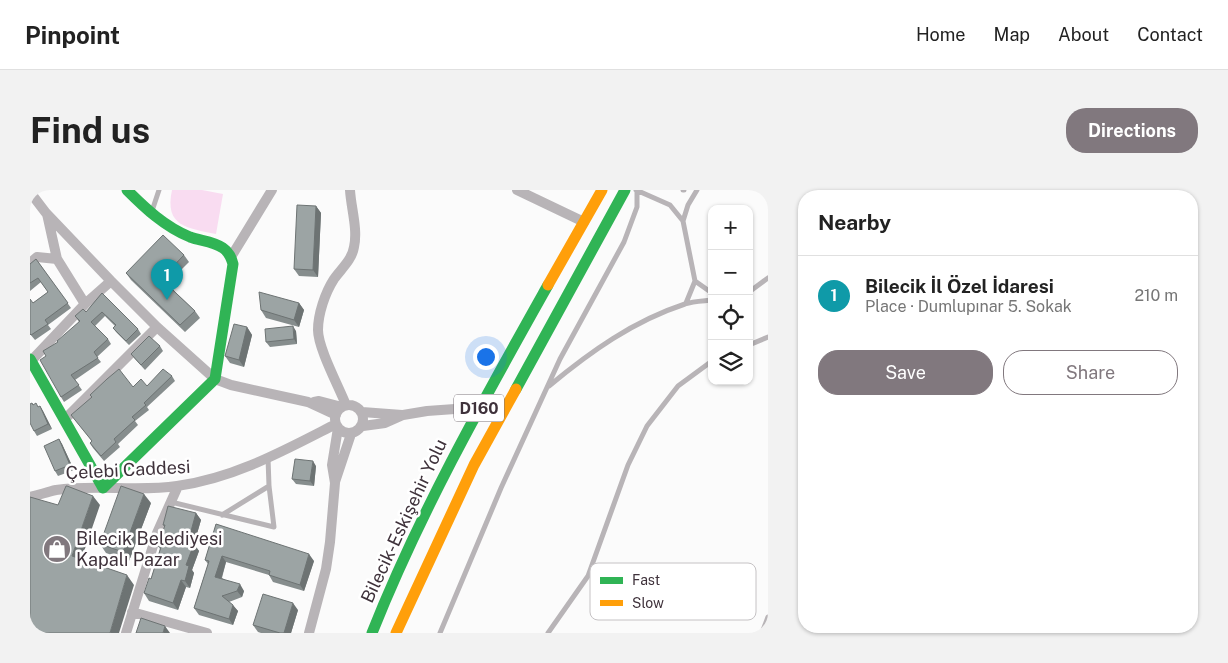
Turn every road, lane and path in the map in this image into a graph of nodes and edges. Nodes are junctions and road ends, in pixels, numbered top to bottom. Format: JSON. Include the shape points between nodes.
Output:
{"nodes":[{"id":1,"x":127,"y":190,"type":"edge"},
{"id":2,"x":159,"y":190,"type":"edge"},
{"id":3,"x":272,"y":190,"type":"edge"},
{"id":4,"x":350,"y":190,"type":"edge"},
{"id":5,"x":517,"y":190,"type":"edge"},
{"id":6,"x":602,"y":190,"type":"edge"},
{"id":7,"x":624,"y":190,"type":"edge"},
{"id":8,"x":636,"y":190,"type":"edge"},
{"id":9,"x":697,"y":190,"type":"edge"},
{"id":10,"x":30,"y":192,"type":"edge"},
{"id":11,"x":46,"y":213,"type":"junction"},
{"id":12,"x":151,"y":214,"type":"junction"},
{"id":13,"x":584,"y":222,"type":"junction"},
{"id":14,"x":683,"y":222,"type":"junction"},
{"id":15,"x":231,"y":257,"type":"junction"},
{"id":16,"x":56,"y":259,"type":"junction"},
{"id":17,"x":30,"y":264,"type":"edge"},
{"id":18,"x":768,"y":278,"type":"edge"},
{"id":19,"x":112,"y":281,"type":"junction"},
{"id":20,"x":696,"y":281,"type":"junction"},
{"id":21,"x":753,"y":289,"type":"edge"},
{"id":22,"x":708,"y":290,"type":"edge"},
{"id":23,"x":708,"y":300,"type":"edge"},
{"id":24,"x":686,"y":303,"type":"junction"},
{"id":25,"x":85,"y":304,"type":"junction"},
{"id":26,"x":157,"y":327,"type":"junction"},
{"id":27,"x":768,"y":337,"type":"edge"},
{"id":28,"x":753,"y":343,"type":"edge"},
{"id":29,"x":31,"y":360,"type":"edge"},
{"id":30,"x":708,"y":364,"type":"edge"},
{"id":31,"x":215,"y":379,"type":"junction"},
{"id":32,"x":547,"y":387,"type":"junction"},
{"id":33,"x":482,"y":402,"type":"junction"},
{"id":34,"x":362,"y":412,"type":"junction"},
{"id":35,"x":403,"y":415,"type":"junction"},
{"id":36,"x":339,"y":416,"type":"junction"},
{"id":37,"x":65,"y":419,"type":"junction"},
{"id":38,"x":362,"y":426,"type":"junction"},
{"id":39,"x":351,"y":434,"type":"junction"},
{"id":40,"x":268,"y":458,"type":"junction"},
{"id":41,"x":335,"y":483,"type":"junction"},
{"id":42,"x":178,"y":486,"type":"junction"},
{"id":43,"x":269,"y":486,"type":"junction"},
{"id":44,"x":103,"y":488,"type":"junction"},
{"id":45,"x":30,"y":497,"type":"edge"},
{"id":46,"x":171,"y":502,"type":"junction"},
{"id":47,"x":222,"y":515,"type":"junction"},
{"id":48,"x":593,"y":563,"type":"edge"},
{"id":49,"x":590,"y":570,"type":"edge"},
{"id":50,"x":132,"y":612,"type":"junction"},
{"id":51,"x":768,"y":617,"type":"edge"},
{"id":52,"x":126,"y":633,"type":"edge"},
{"id":53,"x":207,"y":633,"type":"edge"},
{"id":54,"x":309,"y":633,"type":"edge"},
{"id":55,"x":372,"y":633,"type":"edge"},
{"id":56,"x":396,"y":633,"type":"edge"},
{"id":57,"x":440,"y":633,"type":"edge"},
{"id":58,"x":548,"y":633,"type":"edge"},
{"id":59,"x":762,"y":633,"type":"edge"}],
"edges":[{"from":1,"to":12,"type":"main road"},
{"from":2,"to":12,"type":"lane"},
{"from":3,"to":15,"type":"street"},
{"from":4,"to":36,"type":"street","via":[[354,248],[323,303],[318,330]]},
{"from":5,"to":13,"type":"street"},
{"from":6,"to":13,"type":"main road","name":"Bilecik-Eskişehir Yolu","number":"D160"},
{"from":7,"to":56,"type":"main road","number":"D160","via":[[474,465]]},
{"from":8,"to":14,"type":"lane","via":[[670,205]]},
{"from":8,"to":32,"type":"lane","via":[[637,207],[624,242]]},
{"from":9,"to":14,"type":"lane"},
{"from":10,"to":11,"type":"street"},
{"from":11,"to":16,"type":"street"},
{"from":11,"to":19,"type":"street"},
{"from":12,"to":15,"type":"main road","via":[[190,237],[220,246]]},
{"from":13,"to":33,"type":"main road","name":"Bilecik-Eskişehir Yolu","number":"D160"},
{"from":14,"to":20,"type":"lane"},
{"from":15,"to":31,"type":"main road","via":[[231,281]]},
{"from":16,"to":17,"type":"street","via":[[37,257]]},
{"from":16,"to":25,"type":"street"},
{"from":18,"to":21,"type":"lane"},
{"from":19,"to":25,"type":"street"},
{"from":19,"to":26,"type":"street"},
{"from":20,"to":22,"type":"lane"},
{"from":20,"to":24,"type":"lane"},
{"from":23,"to":24,"type":"lane"},
{"from":24,"to":32,"type":"lane","via":[[610,339]]},
{"from":25,"to":29,"type":"street"},
{"from":26,"to":31,"type":"street"},
{"from":26,"to":37,"type":"street"},
{"from":27,"to":28,"type":"lane"},
{"from":29,"to":37,"type":"main road"},
{"from":30,"to":48,"type":"lane","via":[[678,386],[647,426],[628,465]]},
{"from":31,"to":36,"type":"street","via":[[308,402]]},
{"from":31,"to":44,"type":"main road"},
{"from":32,"to":57,"type":"lane"},
{"from":33,"to":35,"type":"street","via":[[455,410]]},
{"from":33,"to":55,"type":"main road","name":"Bilecik-Eskişehir Yolu","number":"D160","via":[[394,578]]},
{"from":34,"to":35,"type":"street"},
{"from":34,"to":36,"type":"street","via":[[355,406]]},
{"from":34,"to":38,"type":"street"},
{"from":35,"to":38,"type":"street","via":[[385,423]]},
{"from":36,"to":39,"type":"street","via":[[346,434]]},
{"from":36,"to":40,"type":"street","name":"Çelebi Caddesi"},
{"from":36,"to":41,"type":"street","via":[[332,465]]},
{"from":37,"to":44,"type":"main road"},
{"from":38,"to":39,"type":"street"},
{"from":39,"to":41,"type":"street"},
{"from":40,"to":42,"type":"street","name":"Çelebi Caddesi","via":[[220,477]]},
{"from":40,"to":43,"type":"lane"},
{"from":41,"to":54,"type":"street","via":[[326,569]]},
{"from":42,"to":44,"type":"street","name":"Çelebi Caddesi"},
{"from":42,"to":46,"type":"street"},
{"from":43,"to":47,"type":"lane"},
{"from":43,"to":47,"type":"lane","via":[[274,527]]},
{"from":44,"to":45,"type":"street","name":"Çelebi Caddesi","via":[[56,490]]},
{"from":46,"to":47,"type":"lane"},
{"from":46,"to":50,"type":"street"},
{"from":49,"to":58,"type":"lane"},
{"from":50,"to":52,"type":"street"},
{"from":50,"to":53,"type":"street"},
{"from":51,"to":59,"type":"lane"}]}
